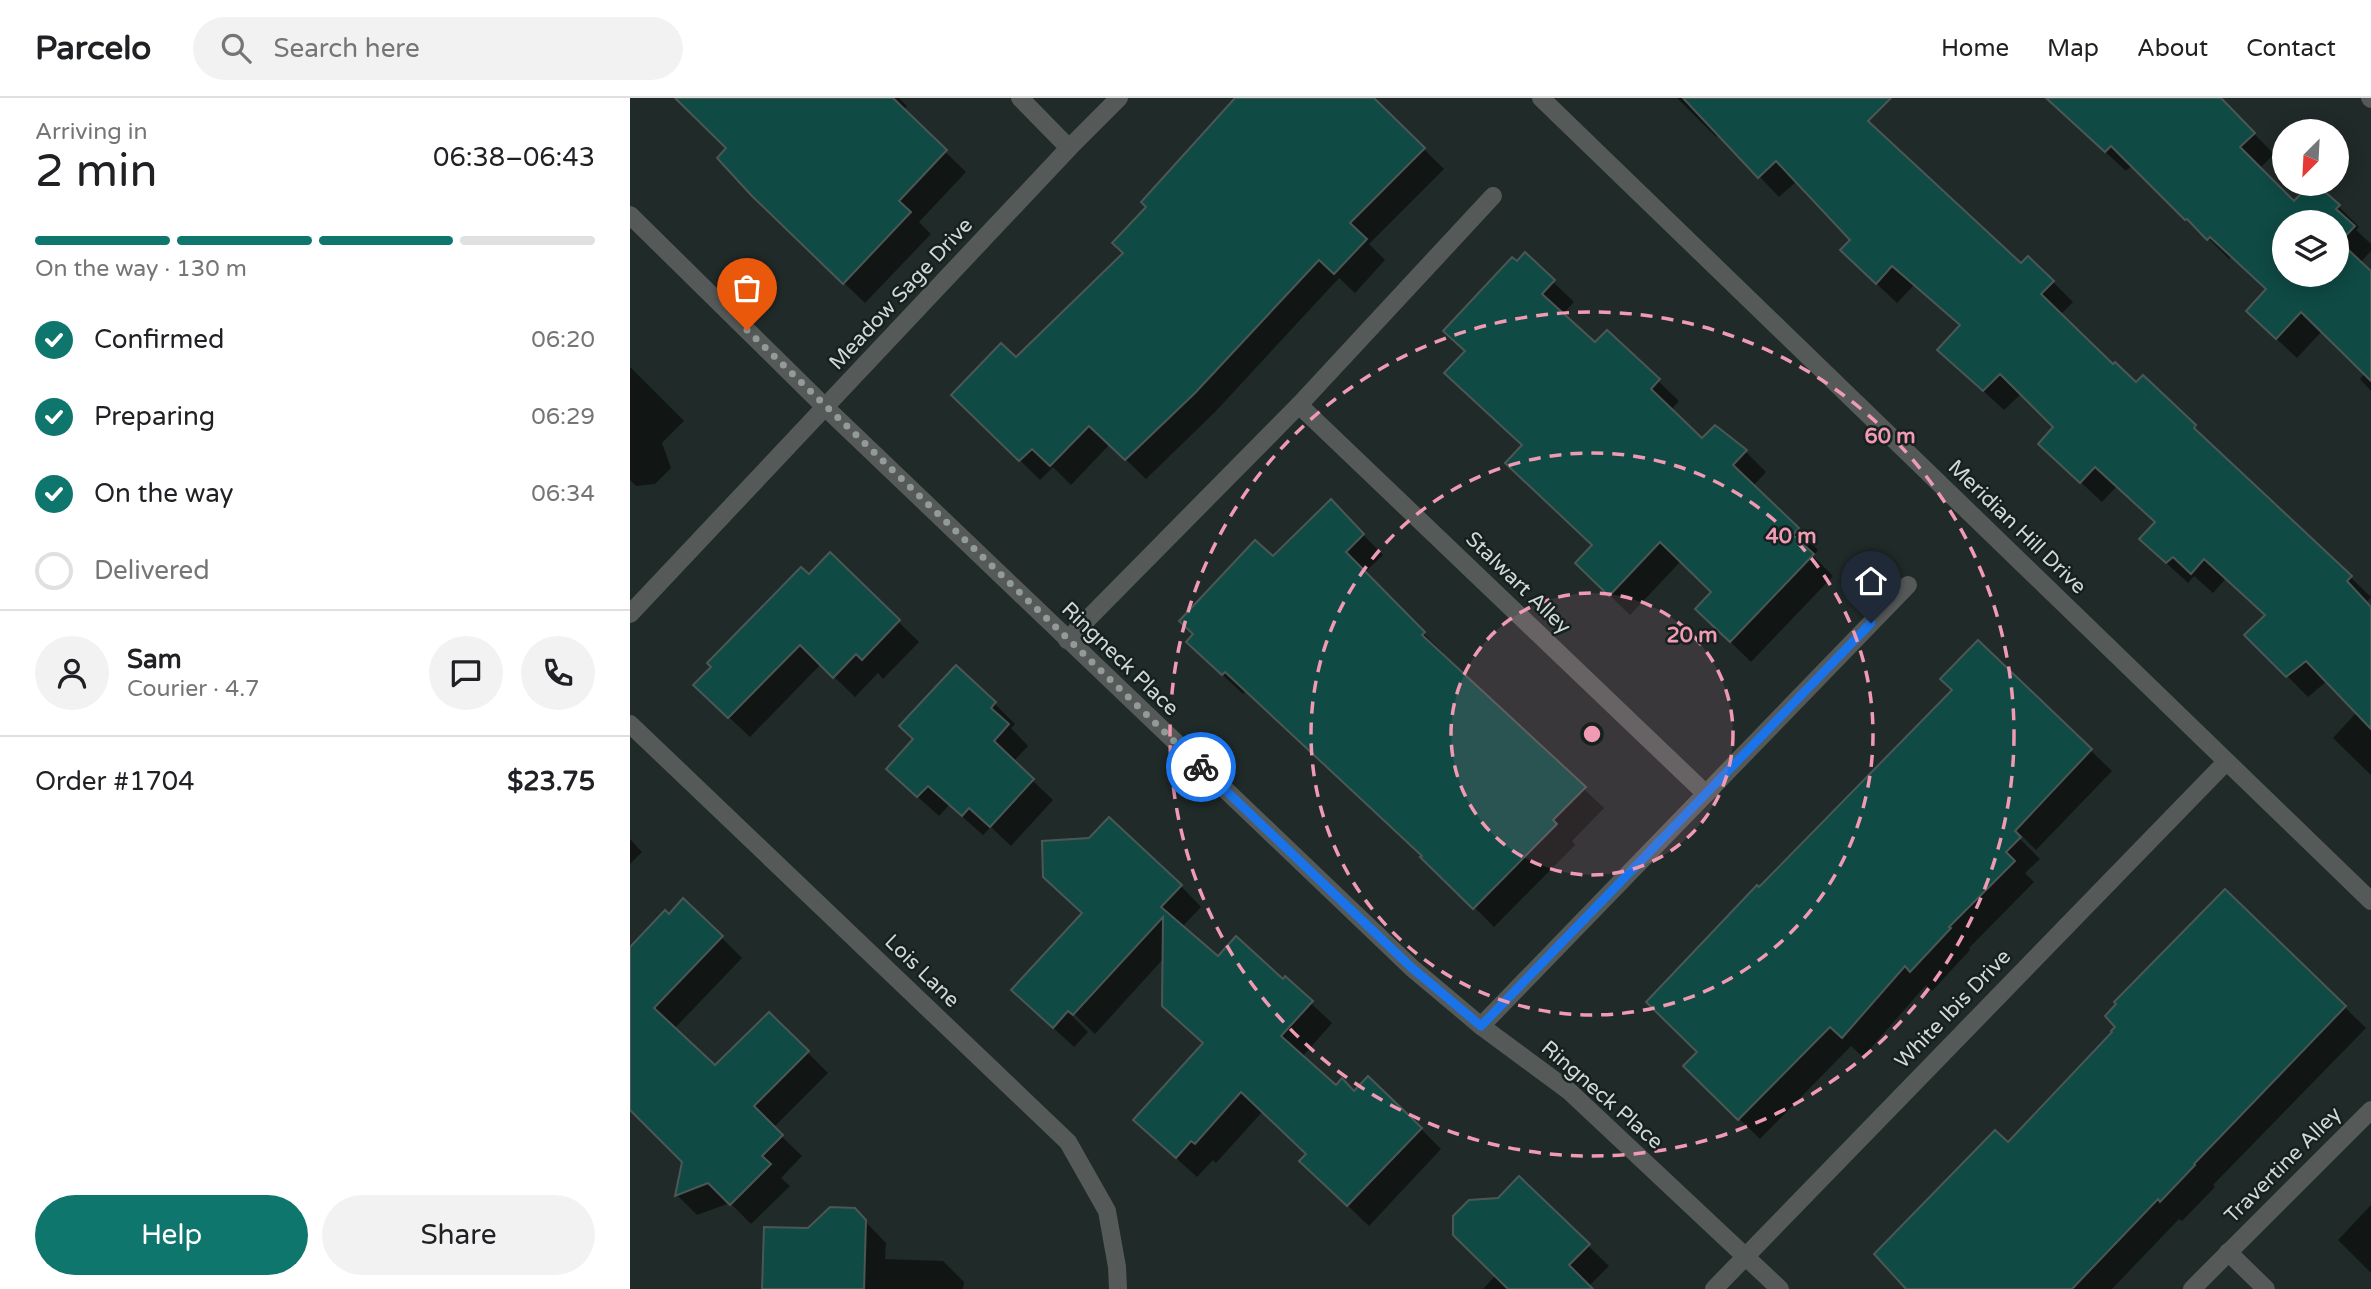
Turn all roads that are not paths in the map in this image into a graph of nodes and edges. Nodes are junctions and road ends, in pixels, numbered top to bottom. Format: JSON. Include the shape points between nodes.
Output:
{"nodes":[{"id":1,"x":1020,"y":98,"type":"edge"},
{"id":2,"x":1119,"y":98,"type":"edge"},
{"id":3,"x":1541,"y":98,"type":"edge"},
{"id":4,"x":1069,"y":148,"type":"junction"},
{"id":5,"x":1493,"y":196,"type":"dead end"},
{"id":6,"x":630,"y":215,"type":"edge"},
{"id":7,"x":1299,"y":405,"type":"junction"},
{"id":8,"x":825,"y":407,"type":"junction"},
{"id":9,"x":1908,"y":585,"type":"dead end"},
{"id":10,"x":630,"y":614,"type":"edge"},
{"id":11,"x":1067,"y":640,"type":"junction"},
{"id":12,"x":630,"y":723,"type":"edge"},
{"id":13,"x":2226,"y":762,"type":"junction"},
{"id":14,"x":1706,"y":794,"type":"junction"},
{"id":15,"x":2371,"y":901,"type":"edge"},
{"id":16,"x":1481,"y":1026,"type":"junction"},
{"id":17,"x":2371,"y":1110,"type":"edge"},
{"id":18,"x":2228,"y":1252,"type":"junction"},
{"id":19,"x":1745,"y":1256,"type":"junction"},
{"id":20,"x":1118,"y":1289,"type":"edge"},
{"id":21,"x":1714,"y":1289,"type":"edge"},
{"id":22,"x":1780,"y":1289,"type":"edge"},
{"id":23,"x":2192,"y":1289,"type":"edge"},
{"id":24,"x":2266,"y":1289,"type":"edge"}],
"edges":[{"from":1,"to":4,"type":"street"},
{"from":2,"to":4,"type":"street","name":"Meadow Sage Drive"},
{"from":3,"to":13,"type":"street","name":"Meridian Hill Drive"},
{"from":4,"to":8,"type":"street","name":"Meadow Sage Drive"},
{"from":5,"to":7,"type":"street"},
{"from":6,"to":8,"type":"street","name":"Ringneck Place"},
{"from":7,"to":11,"type":"street"},
{"from":7,"to":14,"type":"street","name":"Stalwart Alley"},
{"from":8,"to":10,"type":"street","name":"Meadow Sage Drive"},
{"from":8,"to":11,"type":"street","name":"Ringneck Place"},
{"from":9,"to":14,"type":"street"},
{"from":11,"to":16,"type":"street","name":"Ringneck Place","via":[[1412,968]]},
{"from":12,"to":20,"type":"street","name":"Lois Lane","via":[[1068,1142],[1107,1211]]},
{"from":13,"to":15,"type":"street","name":"Meridian Hill Drive"},
{"from":13,"to":19,"type":"street","name":"White Ibis Drive"},
{"from":14,"to":16,"type":"street"},
{"from":16,"to":19,"type":"street","name":"Ringneck Place","via":[[1569,1091]]},
{"from":17,"to":18,"type":"street","name":"Travertine Alley"},
{"from":18,"to":23,"type":"street","name":"Travertine Alley"},
{"from":18,"to":24,"type":"street","name":"Travertine Alley"},
{"from":19,"to":21,"type":"street","name":"White Ibis Drive"},
{"from":19,"to":22,"type":"street","name":"Ringneck Place"}]}
